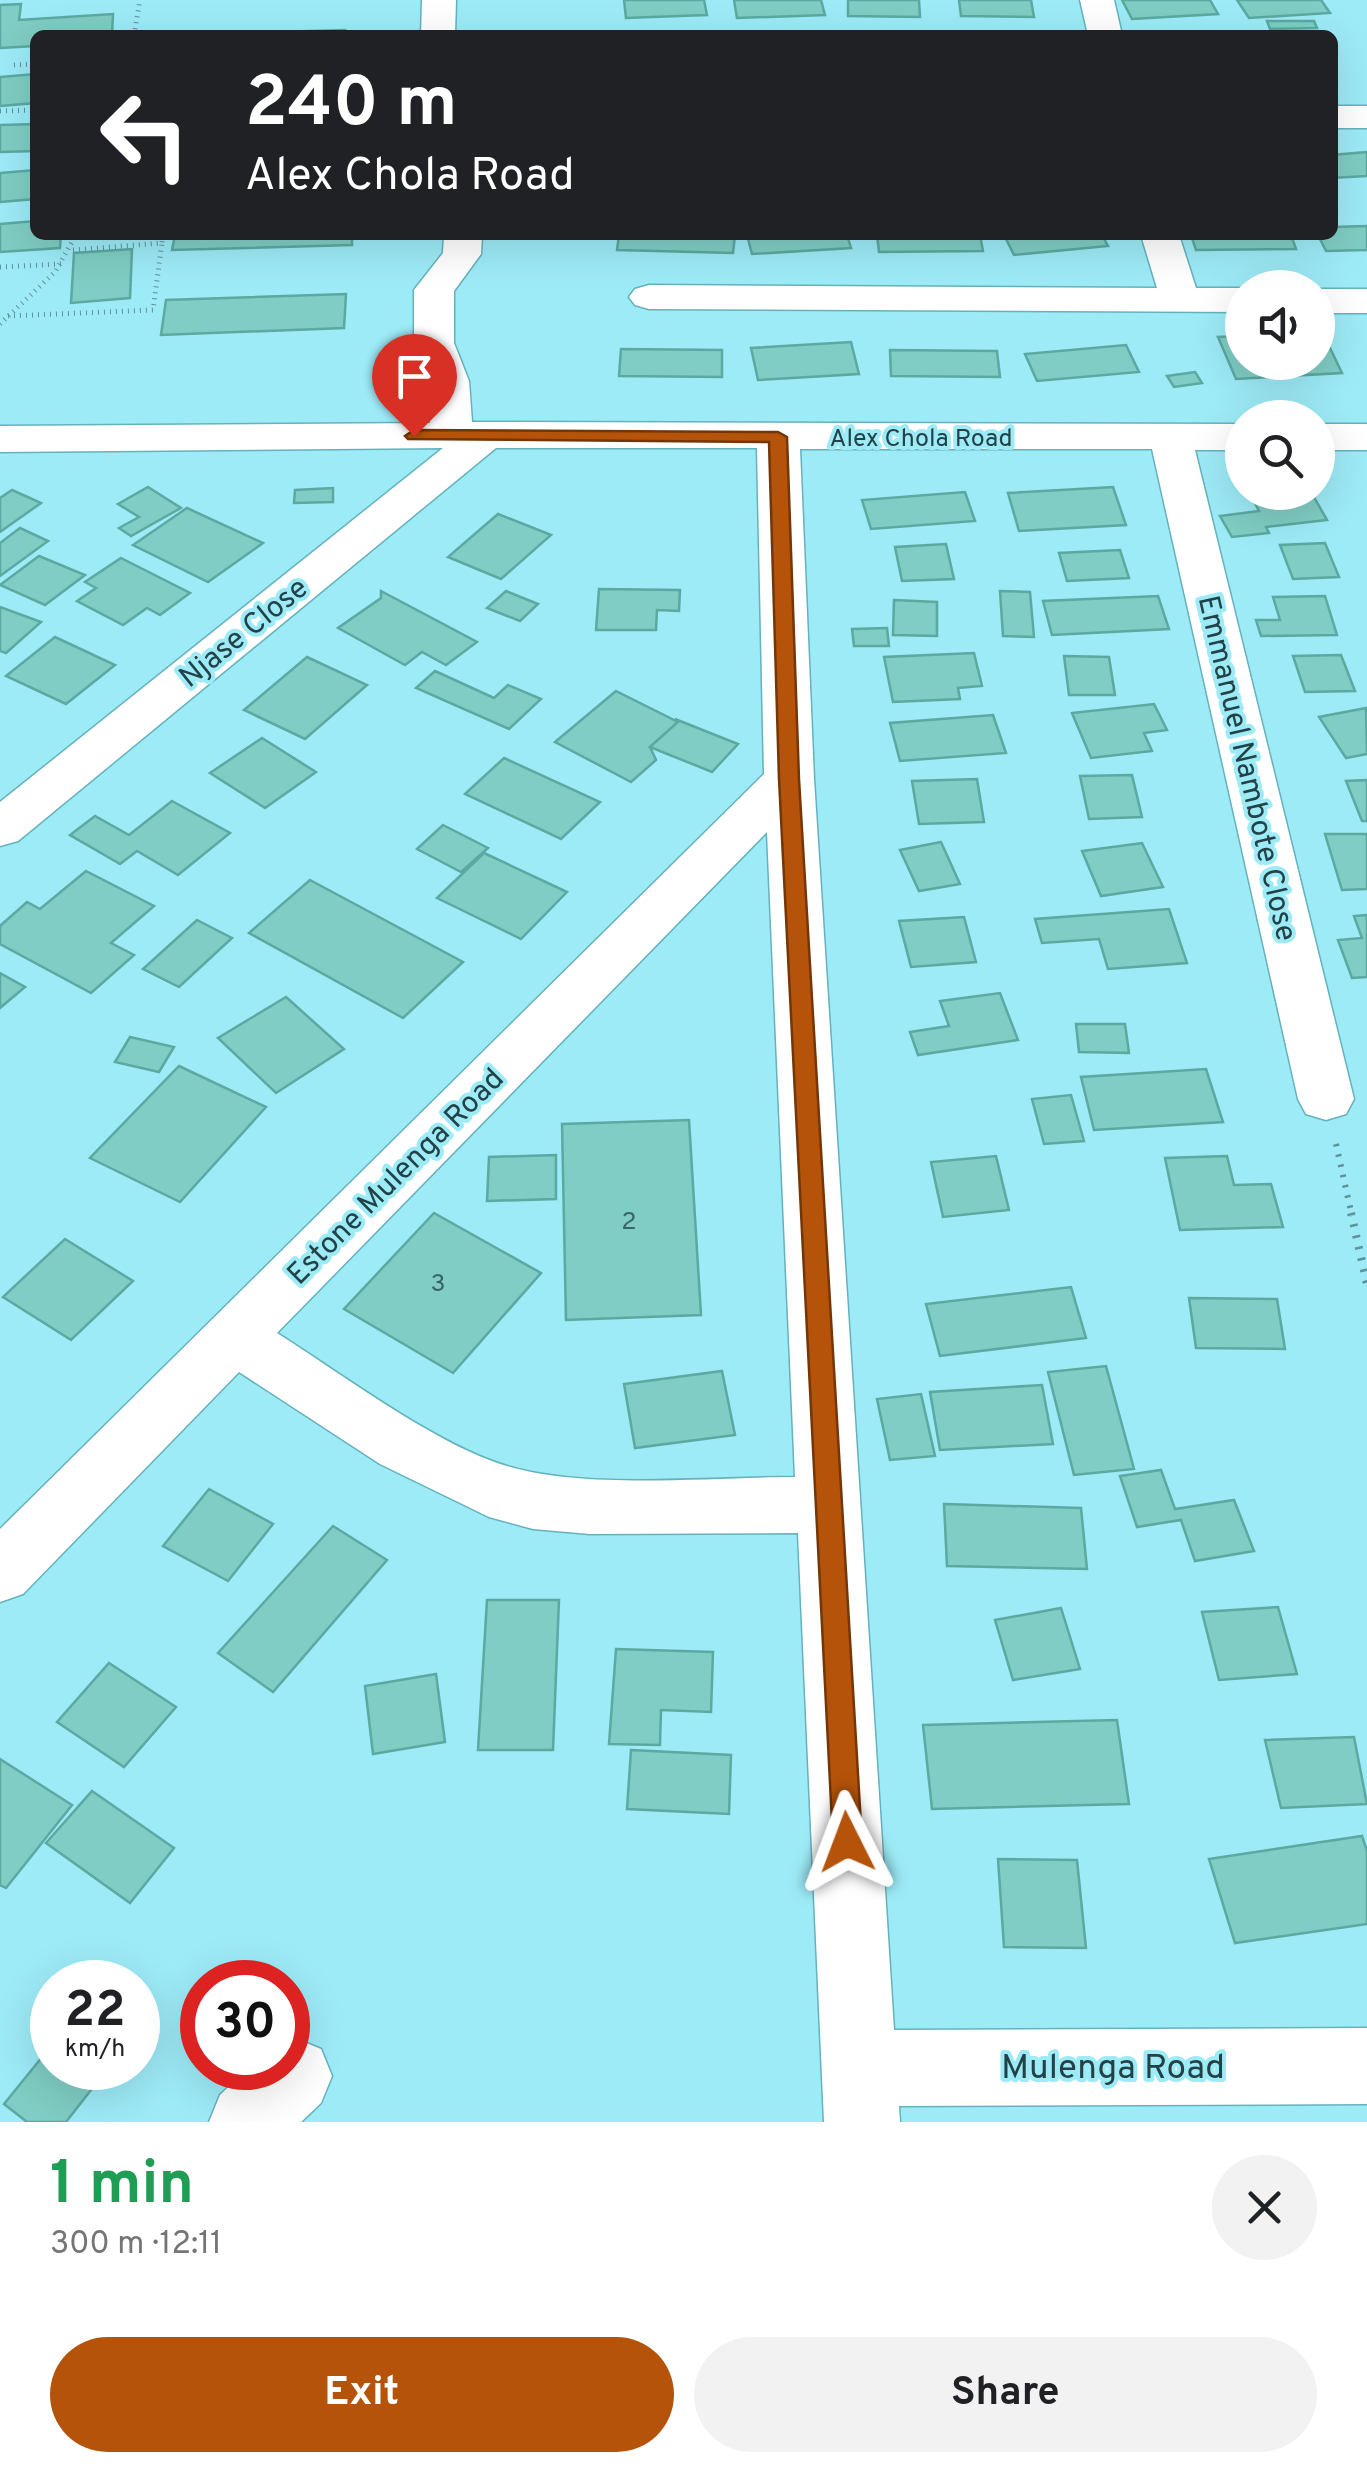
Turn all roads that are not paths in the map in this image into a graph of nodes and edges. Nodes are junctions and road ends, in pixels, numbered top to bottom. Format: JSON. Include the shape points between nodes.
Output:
{"nodes":[{"id":1,"x":439,"y":0,"type":"edge"},
{"id":2,"x":1097,"y":0,"type":"edge"},
{"id":3,"x":438,"y":30,"type":"edge"},
{"id":4,"x":1104,"y":30,"type":"edge"},
{"id":5,"x":1367,"y":116,"type":"edge"},
{"id":6,"x":1338,"y":117,"type":"edge"},
{"id":7,"x":462,"y":240,"type":"edge"},
{"id":8,"x":1162,"y":240,"type":"edge"},
{"id":9,"x":649,"y":296,"type":"dead end"},
{"id":10,"x":1180,"y":299,"type":"junction"},
{"id":11,"x":1225,"y":300,"type":"edge"},
{"id":12,"x":1335,"y":301,"type":"edge"},
{"id":13,"x":1367,"y":301,"type":"edge"},
{"id":14,"x":469,"y":435,"type":"junction"},
{"id":15,"x":1170,"y":436,"type":"junction"},
{"id":16,"x":1225,"y":436,"type":"edge"},
{"id":17,"x":778,"y":437,"type":"junction"},
{"id":18,"x":1335,"y":437,"type":"edge"},
{"id":19,"x":1367,"y":437,"type":"edge"},
{"id":20,"x":0,"y":440,"type":"edge"},
{"id":21,"x":789,"y":779,"type":"junction"},
{"id":22,"x":0,"y":830,"type":"edge"},
{"id":23,"x":1326,"y":1099,"type":"road end"},
{"id":24,"x":234,"y":1337,"type":"junction"},
{"id":25,"x":829,"y":1504,"type":"junction"},
{"id":26,"x":0,"y":1573,"type":"edge"},
{"id":27,"x":1367,"y":2066,"type":"edge"},
{"id":28,"x":861,"y":2095,"type":"edge"}],
"edges":[{"from":1,"to":3,"type":"street"},
{"from":2,"to":4,"type":"street"},
{"from":5,"to":6,"type":"street"},
{"from":7,"to":14,"type":"street","via":[[462,254],[434,290],[434,343]]},
{"from":8,"to":10,"type":"street"},
{"from":9,"to":10,"type":"street"},
{"from":10,"to":11,"type":"street"},
{"from":12,"to":13,"type":"street"},
{"from":14,"to":17,"type":"street","name":"Alex Chola Road"},
{"from":14,"to":20,"type":"street","name":"Alex Chola Road"},
{"from":14,"to":22,"type":"street","name":"Njase Close"},
{"from":15,"to":16,"type":"street","name":"Alex Chola Road"},
{"from":15,"to":17,"type":"street","name":"Alex Chola Road"},
{"from":15,"to":23,"type":"street","name":"Emmanuel Nambote Close"},
{"from":17,"to":21,"type":"street"},
{"from":18,"to":19,"type":"street"},
{"from":21,"to":24,"type":"street","name":"Estone Mulenga Road"},
{"from":21,"to":25,"type":"street"},
{"from":24,"to":25,"type":"street","via":[[402,1445],[489,1489],[590,1506]]},
{"from":24,"to":26,"type":"street","name":"Estone Mulenga Road"},
{"from":25,"to":28,"type":"street"},
{"from":27,"to":28,"type":"street","name":"Mulenga Road"}]}
